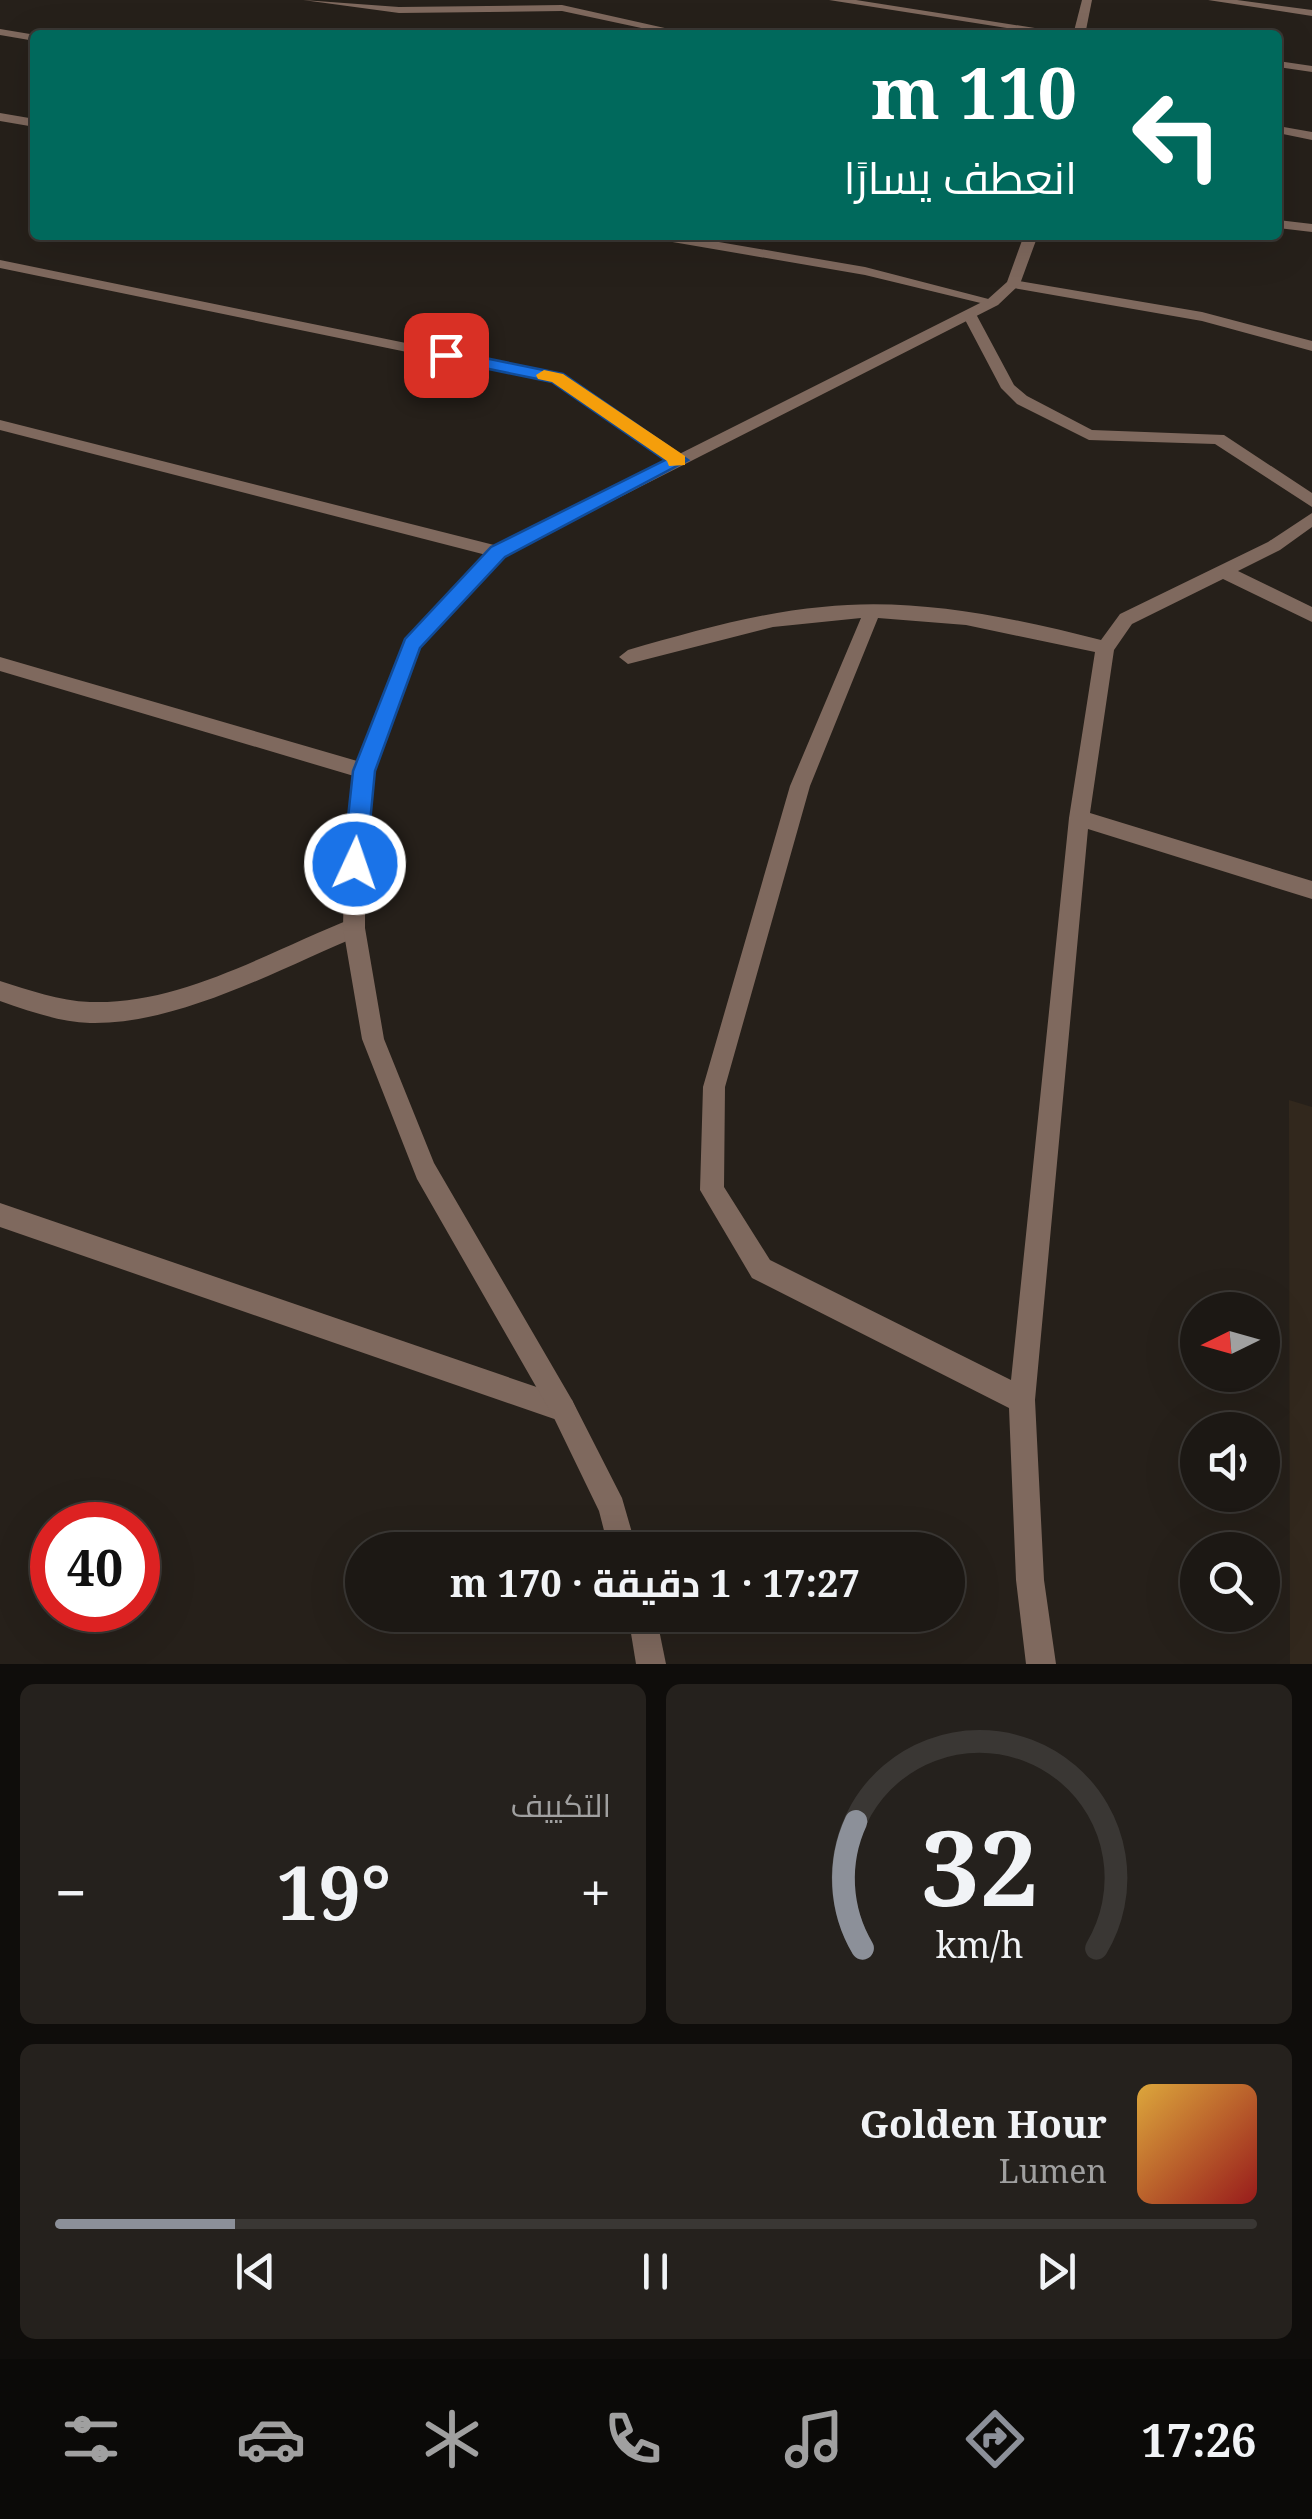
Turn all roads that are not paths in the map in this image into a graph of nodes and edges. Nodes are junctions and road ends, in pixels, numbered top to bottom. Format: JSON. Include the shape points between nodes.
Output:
{"nodes":[{"id":1,"x":308,"y":0,"type":"edge"},
{"id":2,"x":834,"y":0,"type":"edge"},
{"id":3,"x":1087,"y":0,"type":"edge"},
{"id":4,"x":1213,"y":0,"type":"edge"},
{"id":5,"x":1312,"y":13,"type":"edge"},
{"id":6,"x":666,"y":30,"type":"edge"},
{"id":7,"x":1041,"y":30,"type":"edge"},
{"id":8,"x":1078,"y":30,"type":"edge"},
{"id":9,"x":0,"y":32,"type":"edge"},
{"id":10,"x":30,"y":37,"type":"edge"},
{"id":11,"x":1282,"y":65,"type":"edge"},
{"id":12,"x":1312,"y":69,"type":"edge"},
{"id":13,"x":0,"y":117,"type":"edge"},
{"id":14,"x":30,"y":123,"type":"edge"},
{"id":15,"x":1282,"y":131,"type":"edge"},
{"id":16,"x":1312,"y":136,"type":"edge"},
{"id":17,"x":1282,"y":224,"type":"edge"},
{"id":18,"x":1312,"y":228,"type":"edge"},
{"id":19,"x":683,"y":240,"type":"edge"},
{"id":20,"x":1029,"y":240,"type":"edge"},
{"id":21,"x":0,"y":264,"type":"edge"},
{"id":22,"x":1013,"y":284,"type":"junction"},
{"id":23,"x":993,"y":302,"type":"junction"},
{"id":24,"x":969,"y":314,"type":"junction"},
{"id":25,"x":1312,"y":346,"type":"edge"},
{"id":26,"x":0,"y":425,"type":"edge"},
{"id":27,"x":679,"y":460,"type":"junction"},
{"id":28,"x":1312,"y":501,"type":"edge"},
{"id":29,"x":1312,"y":519,"type":"edge"},
{"id":30,"x":498,"y":552,"type":"junction"},
{"id":31,"x":1224,"y":572,"type":"junction"},
{"id":32,"x":871,"y":614,"type":"junction"},
{"id":33,"x":1312,"y":615,"type":"edge"},
{"id":34,"x":1105,"y":648,"type":"junction"},
{"id":35,"x":628,"y":656,"type":"dead end"},
{"id":36,"x":0,"y":664,"type":"edge"},
{"id":37,"x":364,"y":771,"type":"junction"},
{"id":38,"x":1079,"y":818,"type":"junction"},
{"id":39,"x":1312,"y":890,"type":"edge"},
{"id":40,"x":354,"y":928,"type":"junction"},
{"id":41,"x":0,"y":991,"type":"edge"},
{"id":42,"x":0,"y":1215,"type":"edge"},
{"id":43,"x":1022,"y":1400,"type":"junction"},
{"id":44,"x":563,"y":1408,"type":"junction"},
{"id":45,"x":618,"y":1532,"type":"edge"},
{"id":46,"x":645,"y":1632,"type":"edge"},
{"id":47,"x":652,"y":1664,"type":"edge"},
{"id":48,"x":1041,"y":1664,"type":"edge"}],
"edges":[{"from":1,"to":6,"type":"street","via":[[399,10],[562,8]]},
{"from":2,"to":7,"type":"street"},
{"from":3,"to":8,"type":"street"},
{"from":4,"to":5,"type":"street"},
{"from":9,"to":10,"type":"street"},
{"from":11,"to":12,"type":"street"},
{"from":13,"to":14,"type":"street"},
{"from":15,"to":16,"type":"street"},
{"from":17,"to":18,"type":"street"},
{"from":19,"to":23,"type":"street"},
{"from":20,"to":22,"type":"street"},
{"from":21,"to":27,"type":"street","via":[[558,378]]},
{"from":22,"to":23,"type":"street"},
{"from":22,"to":25,"type":"street","via":[[1167,310]]},
{"from":23,"to":24,"type":"street"},
{"from":24,"to":27,"type":"street"},
{"from":24,"to":28,"type":"street","via":[[1008,388],[1022,400],[1089,434],[1218,439]]},
{"from":26,"to":30,"type":"street"},
{"from":27,"to":30,"type":"street"},
{"from":29,"to":31,"type":"street"},
{"from":30,"to":37,"type":"street","via":[[412,644]]},
{"from":31,"to":33,"type":"street"},
{"from":31,"to":34,"type":"street","via":[[1126,618]]},
{"from":32,"to":34,"type":"street","via":[[992,622]]},
{"from":32,"to":35,"type":"street","via":[[774,620]]},
{"from":32,"to":43,"type":"street","via":[[800,786],[714,1086],[712,1190],[761,1268]]},
{"from":34,"to":38,"type":"street"},
{"from":36,"to":37,"type":"street"},
{"from":37,"to":40,"type":"street","via":[[355,832]]},
{"from":38,"to":39,"type":"street"},
{"from":38,"to":43,"type":"street"},
{"from":40,"to":41,"type":"street","via":[[151,1007],[102,1013],[52,1008]]},
{"from":40,"to":44,"type":"street","via":[[373,1039],[425,1171]]},
{"from":42,"to":44,"type":"street"},
{"from":43,"to":48,"type":"street"},
{"from":44,"to":45,"type":"street"},
{"from":46,"to":47,"type":"street"}]}
